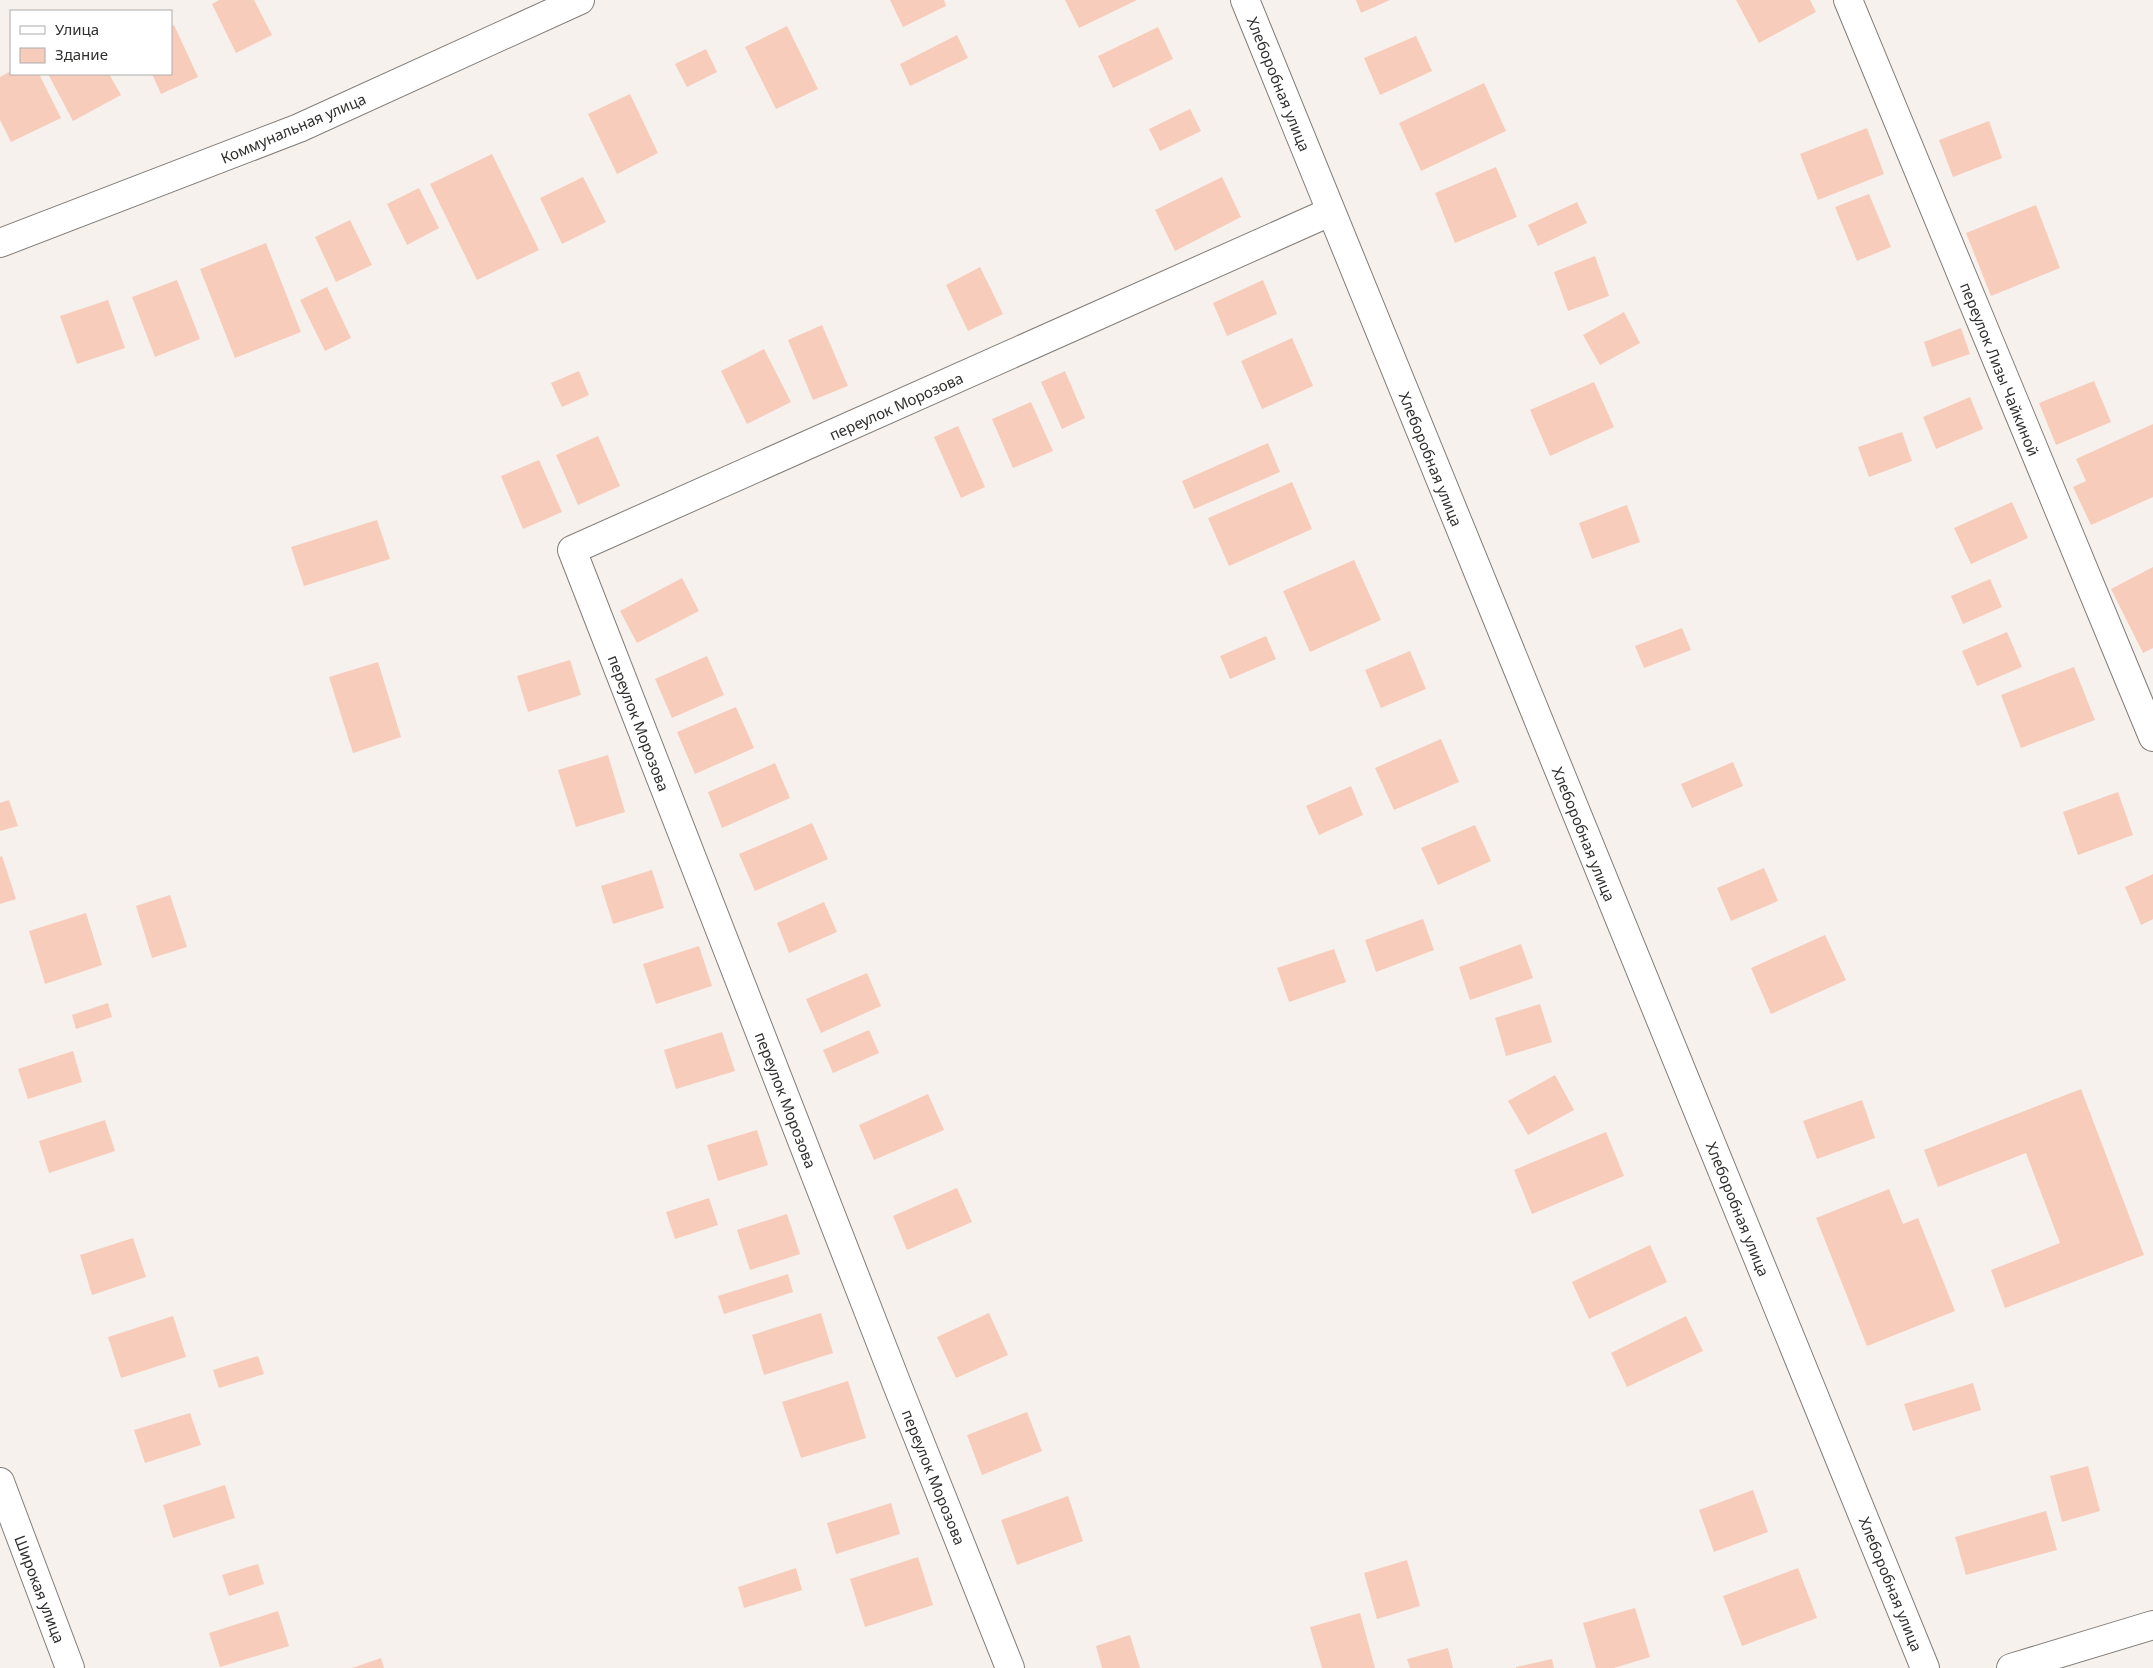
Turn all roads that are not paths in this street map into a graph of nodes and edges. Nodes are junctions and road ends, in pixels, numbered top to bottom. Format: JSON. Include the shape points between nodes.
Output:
{"nodes":[{"id":1,"x":580,"y":0,"type":"edge"},
{"id":2,"x":1245,"y":0,"type":"edge"},
{"id":3,"x":1848,"y":0,"type":"edge"},
{"id":4,"x":1330,"y":212,"type":"junction"},
{"id":5,"x":0,"y":243,"type":"edge"},
{"id":6,"x":2153,"y":738,"type":"edge"},
{"id":7,"x":0,"y":1482,"type":"edge"},
{"id":8,"x":2153,"y":1625,"type":"edge"},
{"id":9,"x":70,"y":1668,"type":"edge"},
{"id":10,"x":1010,"y":1668,"type":"edge"},
{"id":11,"x":1925,"y":1668,"type":"edge"},
{"id":12,"x":2011,"y":1668,"type":"edge"}],
"edges":[{"from":1,"to":5,"type":"street","name":"Коммунальная улица","via":[[299,128]]},
{"from":2,"to":4,"type":"street","name":"Хлеборобная улица"},
{"from":3,"to":6,"type":"street","name":"переулок Лизы Чайкиной"},
{"from":4,"to":10,"type":"street","name":"переулок Морозова","via":[[572,550]]},
{"from":4,"to":11,"type":"street","name":"Хлеборобная улица"},
{"from":7,"to":9,"type":"street","name":"Широкая улица"},
{"from":8,"to":12,"type":"street"}]}
